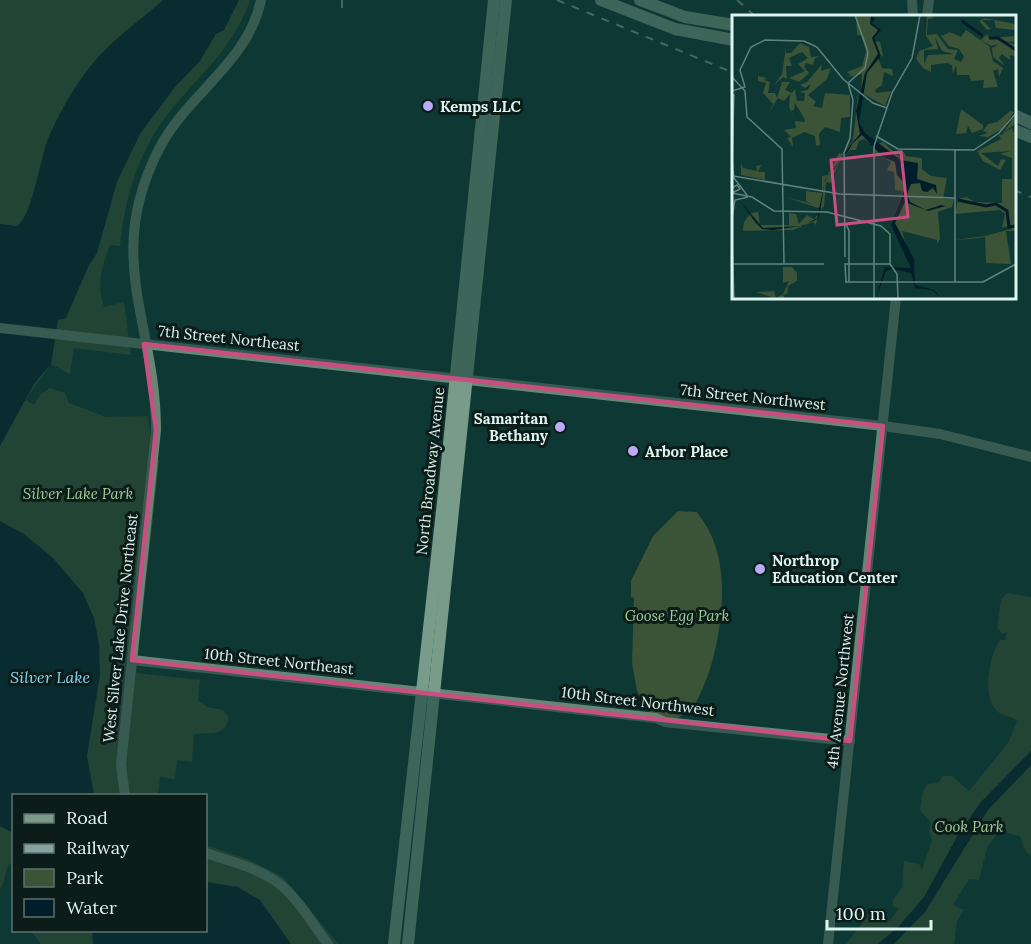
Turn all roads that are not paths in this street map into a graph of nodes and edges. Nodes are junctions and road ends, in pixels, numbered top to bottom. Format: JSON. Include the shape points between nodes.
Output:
{"nodes":[{"id":1,"x":261,"y":0,"type":"edge"},
{"id":2,"x":494,"y":0,"type":"edge"},
{"id":3,"x":506,"y":0,"type":"edge"},
{"id":4,"x":601,"y":0,"type":"edge"},
{"id":5,"x":640,"y":0,"type":"edge"},
{"id":6,"x":912,"y":0,"type":"edge"},
{"id":7,"x":929,"y":0,"type":"edge"},
{"id":8,"x":913,"y":15,"type":"edge"},
{"id":9,"x":927,"y":15,"type":"edge"},
{"id":10,"x":732,"y":25,"type":"edge"},
{"id":11,"x":732,"y":40,"type":"edge"},
{"id":12,"x":1016,"y":116,"type":"edge"},
{"id":13,"x":1031,"y":123,"type":"edge"},
{"id":14,"x":1016,"y":131,"type":"edge"},
{"id":15,"x":1031,"y":137,"type":"edge"},
{"id":16,"x":896,"y":298,"type":"edge"},
{"id":17,"x":0,"y":328,"type":"edge"},
{"id":18,"x":144,"y":344,"type":"junction"},
{"id":19,"x":454,"y":379,"type":"junction"},
{"id":20,"x":468,"y":380,"type":"junction"},
{"id":21,"x":883,"y":426,"type":"junction"},
{"id":22,"x":1031,"y":457,"type":"edge"},
{"id":23,"x":132,"y":660,"type":"junction"},
{"id":24,"x":429,"y":692,"type":"junction"},
{"id":25,"x":850,"y":741,"type":"junction"},
{"id":26,"x":125,"y":794,"type":"edge"},
{"id":27,"x":207,"y":852,"type":"edge"},
{"id":28,"x":328,"y":944,"type":"edge"},
{"id":29,"x":394,"y":944,"type":"edge"},
{"id":30,"x":408,"y":944,"type":"edge"},
{"id":31,"x":828,"y":944,"type":"edge"}],
"edges":[{"from":1,"to":18,"type":"main road","name":"West Silver Lake Drive Northeast","via":[[248,37],[236,56],[171,129],[142,188],[132,252]]},
{"from":2,"to":19,"type":"main road","name":"North Broadway Avenue"},
{"from":3,"to":20,"type":"main road","name":"North Broadway Avenue"},
{"from":4,"to":11,"type":"main road","via":[[675,29]]},
{"from":5,"to":10,"type":"main road","via":[[685,17]]},
{"from":6,"to":8,"type":"main road"},
{"from":7,"to":9,"type":"main road"},
{"from":12,"to":13,"type":"main road"},
{"from":14,"to":15,"type":"main road"},
{"from":16,"to":21,"type":"main road","name":"4th Avenue Northwest"},
{"from":17,"to":18,"type":"main road","name":"7th Street Northeast"},
{"from":18,"to":19,"type":"main road","name":"7th Street Northeast"},
{"from":18,"to":23,"type":"main road","name":"West Silver Lake Drive Northeast","via":[[156,430]]},
{"from":19,"to":20,"type":"main road","name":"7th Street Northeast"},
{"from":19,"to":24,"type":"main road","name":"North Broadway Avenue"},
{"from":20,"to":21,"type":"main road","name":"7th Street Northwest"},
{"from":20,"to":24,"type":"main road","name":"North Broadway Avenue"},
{"from":21,"to":22,"type":"main road","name":"7th Street Northwest","via":[[940,434]]},
{"from":21,"to":25,"type":"main road","name":"4th Avenue Northwest"},
{"from":23,"to":24,"type":"main road","name":"10th Street Northeast"},
{"from":23,"to":26,"type":"main road","name":"West Silver Lake Drive Northeast","via":[[121,769]]},
{"from":24,"to":25,"type":"main road","name":"10th Street Northwest"},
{"from":24,"to":29,"type":"main road","name":"North Broadway Avenue"},
{"from":24,"to":30,"type":"main road","name":"North Broadway Avenue"},
{"from":25,"to":31,"type":"main road","name":"4th Avenue Northwest"},
{"from":27,"to":28,"type":"main road","via":[[258,871],[276,882],[291,895]]}]}
